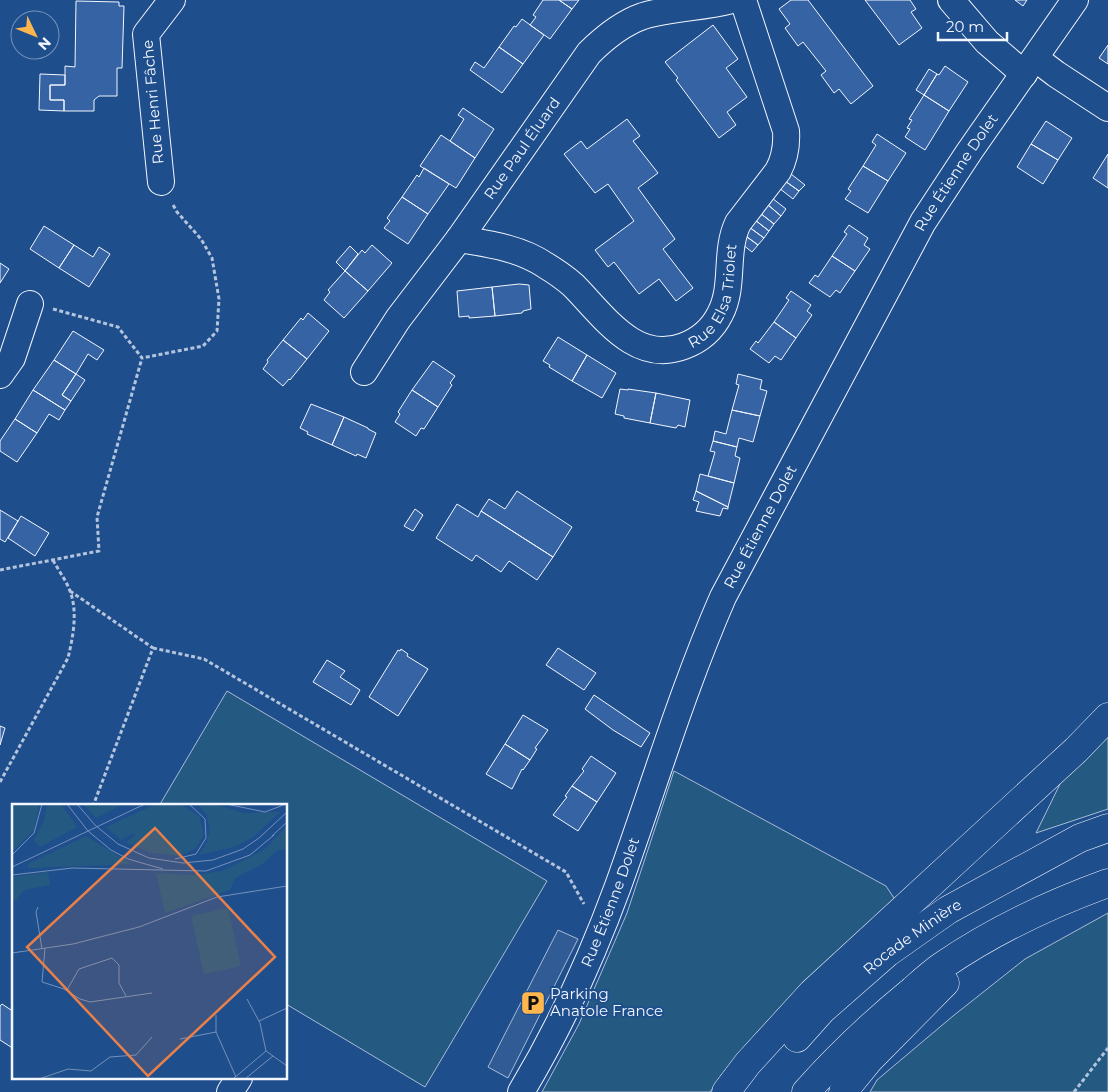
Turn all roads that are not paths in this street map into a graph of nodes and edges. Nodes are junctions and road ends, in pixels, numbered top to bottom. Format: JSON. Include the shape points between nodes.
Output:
{"nodes":[{"id":1,"x":172,"y":0,"type":"edge"},
{"id":2,"x":732,"y":0,"type":"edge"},
{"id":3,"x":743,"y":0,"type":"edge"},
{"id":4,"x":951,"y":0,"type":"edge"},
{"id":5,"x":1075,"y":0,"type":"edge"},
{"id":6,"x":1029,"y":66,"type":"junction"},
{"id":7,"x":1108,"y":108,"type":"edge"},
{"id":8,"x":161,"y":182,"type":"road end"},
{"id":9,"x":459,"y":239,"type":"junction"},
{"id":10,"x":30,"y":304,"type":"road end"},
{"id":11,"x":364,"y":372,"type":"dead end"},
{"id":12,"x":0,"y":375,"type":"edge"},
{"id":13,"x":1108,"y":717,"type":"edge"},
{"id":14,"x":1108,"y":828,"type":"edge"},
{"id":15,"x":1108,"y":882,"type":"edge"},
{"id":16,"x":994,"y":934,"type":"junction"},
{"id":17,"x":238,"y":1080,"type":"edge"},
{"id":18,"x":230,"y":1092,"type":"edge"},
{"id":19,"x":521,"y":1092,"type":"edge"},
{"id":20,"x":726,"y":1092,"type":"edge"},
{"id":21,"x":750,"y":1092,"type":"edge"},
{"id":22,"x":806,"y":1092,"type":"edge"},
{"id":23,"x":844,"y":1092,"type":"edge"}],
"edges":[{"from":1,"to":8,"type":"street","name":"Rue Henri Fâche","via":[[146,34]]},
{"from":2,"to":9,"type":"street","name":"Rue Paul Éluard","via":[[642,16],[602,40],[576,68]]},
{"from":3,"to":9,"type":"street","name":"Rue Elsa Triolet","via":[[786,131],[787,143],[778,171],[734,231],[726,297],[720,314],[697,341],[666,351],[632,342],[611,326],[571,284],[541,262],[500,246]]},
{"from":4,"to":6,"type":"street","via":[[987,42]]},
{"from":5,"to":6,"type":"street","name":"Rue Étienne Dolet"},
{"from":6,"to":7,"type":"street","via":[[1056,74]]},
{"from":6,"to":19,"type":"street","name":"Rue Étienne Dolet","via":[[923,222],[723,597],[700,649],[618,888],[587,964],[556,1031]]},
{"from":9,"to":11,"type":"street","name":"Rue Paul Éluard","via":[[398,319]]},
{"from":10,"to":12,"type":"street","via":[[12,358]]},
{"from":13,"to":20,"type":"highway","via":[[812,993]]},
{"from":14,"to":21,"type":"highway","name":"Rocade Minière","via":[[1080,838],[948,910],[887,953],[822,1010]]},
{"from":15,"to":16,"type":"highway","via":[[1064,899]]},
{"from":16,"to":22,"type":"highway","via":[[942,966],[889,1009]]},
{"from":16,"to":23,"type":"highway","via":[[869,1060]]},
{"from":17,"to":18,"type":"street"}]}
